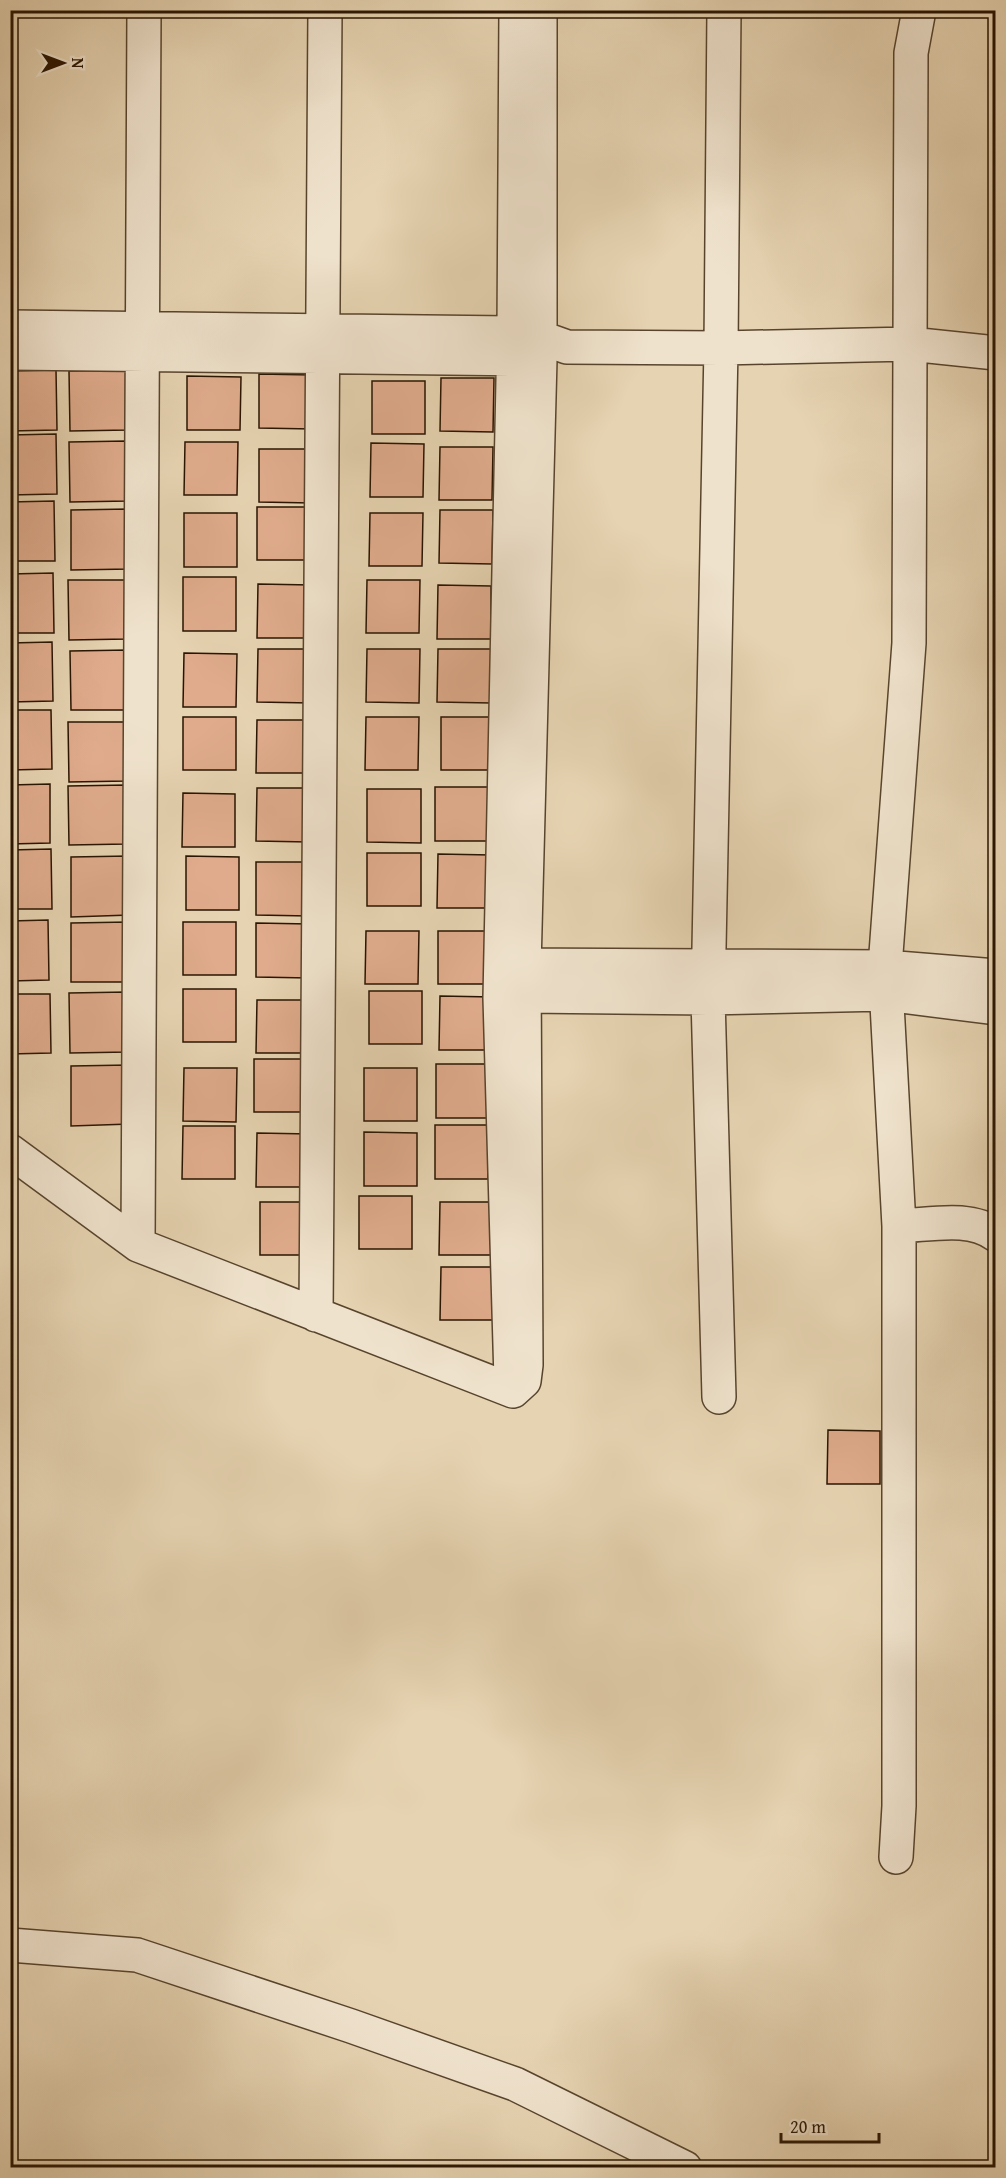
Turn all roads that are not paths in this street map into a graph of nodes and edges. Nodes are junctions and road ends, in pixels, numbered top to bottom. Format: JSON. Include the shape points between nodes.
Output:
{"nodes":[{"id":1,"x":144,"y":10,"type":"edge"},
{"id":2,"x":325,"y":10,"type":"edge"},
{"id":3,"x":516,"y":10,"type":"edge"},
{"id":4,"x":540,"y":10,"type":"edge"},
{"id":5,"x":724,"y":10,"type":"edge"},
{"id":6,"x":919,"y":10,"type":"edge"},
{"id":7,"x":10,"y":327,"type":"edge"},
{"id":8,"x":142,"y":341,"type":"junction"},
{"id":9,"x":323,"y":344,"type":"junction"},
{"id":10,"x":910,"y":344,"type":"junction"},
{"id":11,"x":535,"y":347,"type":"junction"},
{"id":12,"x":722,"y":348,"type":"junction"},
{"id":13,"x":10,"y":353,"type":"edge"},
{"id":14,"x":996,"y":353,"type":"edge"},
{"id":15,"x":513,"y":981,"type":"junction"},
{"id":16,"x":885,"y":981,"type":"junction"},
{"id":17,"x":710,"y":983,"type":"junction"},
{"id":18,"x":994,"y":994,"type":"edge"},
{"id":19,"x":10,"y":1151,"type":"edge"},
{"id":20,"x":899,"y":1226,"type":"junction"},
{"id":21,"x":996,"y":1235,"type":"edge"},
{"id":22,"x":138,"y":1245,"type":"junction"},
{"id":23,"x":316,"y":1315,"type":"junction"},
{"id":24,"x":719,"y":1397,"type":"dead end"},
{"id":25,"x":896,"y":1857,"type":"dead end"},
{"id":26,"x":10,"y":1945,"type":"edge"},
{"id":27,"x":685,"y":2168,"type":"edge"}],
"edges":[{"from":1,"to":8,"type":"street"},
{"from":2,"to":9,"type":"street"},
{"from":3,"to":11,"type":"street"},
{"from":4,"to":11,"type":"street"},
{"from":5,"to":12,"type":"street"},
{"from":6,"to":10,"type":"street","via":[[911,53]]},
{"from":7,"to":8,"type":"street"},
{"from":8,"to":9,"type":"street"},
{"from":8,"to":13,"type":"street"},
{"from":8,"to":22,"type":"street"},
{"from":9,"to":11,"type":"street"},
{"from":9,"to":23,"type":"street"},
{"from":10,"to":12,"type":"street"},
{"from":10,"to":14,"type":"street"},
{"from":10,"to":16,"type":"street","via":[[909,643]]},
{"from":11,"to":12,"type":"street"},
{"from":11,"to":15,"type":"street"},
{"from":12,"to":17,"type":"street"},
{"from":15,"to":17,"type":"street"},
{"from":15,"to":23,"type":"street","via":[[524,1381],[513,1391]]},
{"from":16,"to":17,"type":"street"},
{"from":16,"to":18,"type":"street"},
{"from":16,"to":20,"type":"street"},
{"from":17,"to":24,"type":"street"},
{"from":19,"to":22,"type":"street"},
{"from":20,"to":21,"type":"street","via":[[969,1223],[986,1227]]},
{"from":20,"to":25,"type":"street"},
{"from":22,"to":23,"type":"street"},
{"from":26,"to":27,"type":"street","via":[[137,1955],[317,2014],[515,2084]]}]}
